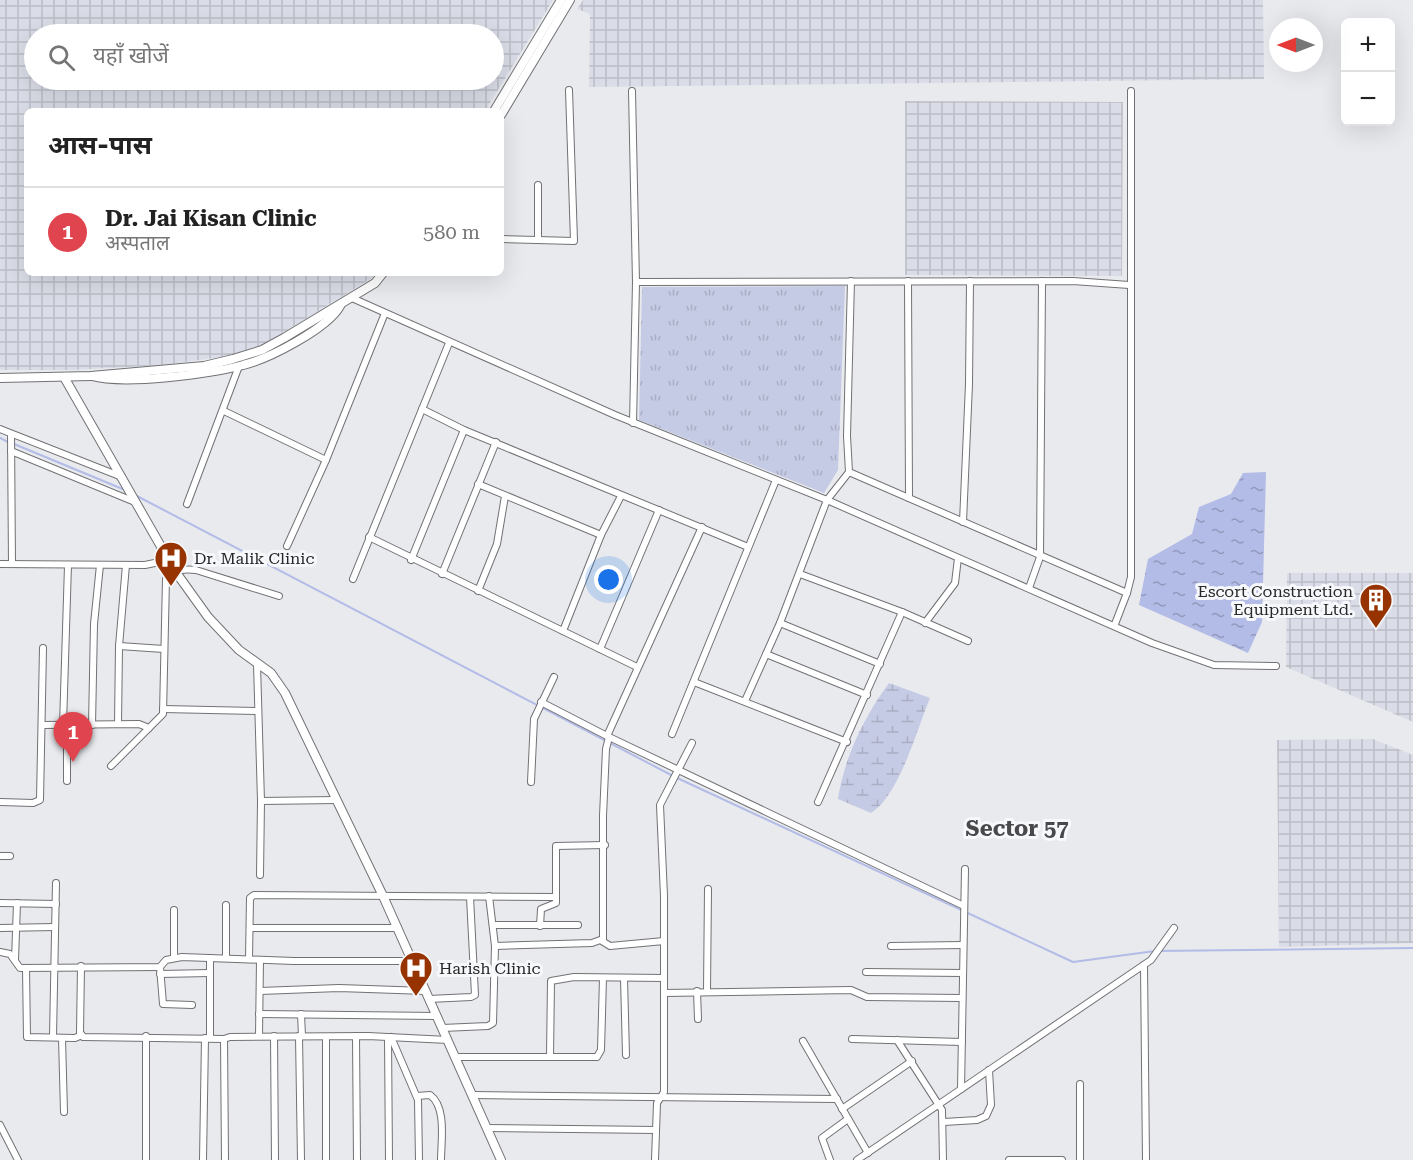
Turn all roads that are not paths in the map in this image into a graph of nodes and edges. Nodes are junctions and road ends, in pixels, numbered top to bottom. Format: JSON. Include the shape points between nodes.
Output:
{"nodes":[{"id":1,"x":561,"y":0,"type":"edge"},
{"id":2,"x":570,"y":0,"type":"edge"},
{"id":3,"x":569,"y":90,"type":"dead end"},
{"id":4,"x":632,"y":91,"type":"dead end"},
{"id":5,"x":1131,"y":91,"type":"dead end"},
{"id":6,"x":496,"y":108,"type":"edge"},
{"id":7,"x":504,"y":110,"type":"edge"},
{"id":8,"x":538,"y":185,"type":"dead end"},
{"id":9,"x":504,"y":239,"type":"edge"},
{"id":10,"x":538,"y":240,"type":"junction"},
{"id":11,"x":381,"y":276,"type":"edge"},
{"id":12,"x":851,"y":281,"type":"junction"},
{"id":13,"x":908,"y":281,"type":"junction"},
{"id":14,"x":970,"y":281,"type":"junction"},
{"id":15,"x":1042,"y":281,"type":"junction"},
{"id":16,"x":636,"y":282,"type":"junction"},
{"id":17,"x":1129,"y":285,"type":"junction"},
{"id":18,"x":352,"y":298,"type":"junction"},
{"id":19,"x":340,"y":306,"type":"junction"},
{"id":20,"x":385,"y":313,"type":"junction"},
{"id":21,"x":449,"y":343,"type":"junction"},
{"id":22,"x":238,"y":366,"type":"junction"},
{"id":23,"x":91,"y":376,"type":"junction"},
{"id":24,"x":64,"y":377,"type":"junction"},
{"id":25,"x":0,"y":378,"type":"edge"},
{"id":26,"x":422,"y":409,"type":"junction"},
{"id":27,"x":224,"y":411,"type":"junction"},
{"id":28,"x":633,"y":423,"type":"junction"},
{"id":29,"x":0,"y":429,"type":"edge"},
{"id":30,"x":464,"y":430,"type":"junction"},
{"id":31,"x":11,"y":442,"type":"junction"},
{"id":32,"x":496,"y":442,"type":"junction"},
{"id":33,"x":46,"y":457,"type":"junction"},
{"id":34,"x":326,"y":460,"type":"junction"},
{"id":35,"x":849,"y":472,"type":"junction"},
{"id":36,"x":776,"y":480,"type":"junction"},
{"id":37,"x":124,"y":481,"type":"junction"},
{"id":38,"x":478,"y":484,"type":"junction"},
{"id":39,"x":505,"y":496,"type":"junction"},
{"id":40,"x":621,"y":496,"type":"junction"},
{"id":41,"x":133,"y":498,"type":"junction"},
{"id":42,"x":909,"y":498,"type":"junction"},
{"id":43,"x":827,"y":500,"type":"junction"},
{"id":44,"x":187,"y":504,"type":"dead end"},
{"id":45,"x":658,"y":510,"type":"junction"},
{"id":46,"x":963,"y":522,"type":"junction"},
{"id":47,"x":702,"y":527,"type":"junction"},
{"id":48,"x":601,"y":535,"type":"junction"},
{"id":49,"x":369,"y":537,"type":"junction"},
{"id":50,"x":286,"y":546,"type":"dead end"},
{"id":51,"x":748,"y":547,"type":"junction"},
{"id":52,"x":1040,"y":557,"type":"junction"},
{"id":53,"x":958,"y":558,"type":"junction"},
{"id":54,"x":169,"y":560,"type":"junction"},
{"id":55,"x":411,"y":560,"type":"junction"},
{"id":56,"x":0,"y":564,"type":"edge"},
{"id":57,"x":12,"y":564,"type":"junction"},
{"id":58,"x":68,"y":565,"type":"junction"},
{"id":59,"x":100,"y":565,"type":"junction"},
{"id":60,"x":126,"y":565,"type":"junction"},
{"id":61,"x":175,"y":571,"type":"junction"},
{"id":62,"x":442,"y":574,"type":"junction"},
{"id":63,"x":800,"y":574,"type":"junction"},
{"id":64,"x":353,"y":579,"type":"dead end"},
{"id":65,"x":1029,"y":588,"type":"junction"},
{"id":66,"x":478,"y":591,"type":"junction"},
{"id":67,"x":1128,"y":593,"type":"junction"},
{"id":68,"x":279,"y":596,"type":"dead end"},
{"id":69,"x":902,"y":612,"type":"junction"},
{"id":70,"x":925,"y":622,"type":"junction"},
{"id":71,"x":780,"y":623,"type":"junction"},
{"id":72,"x":1115,"y":624,"type":"junction"},
{"id":73,"x":563,"y":631,"type":"junction"},
{"id":74,"x":968,"y":641,"type":"dead end"},
{"id":75,"x":119,"y":646,"type":"junction"},
{"id":76,"x":43,"y":648,"type":"dead end"},
{"id":77,"x":164,"y":649,"type":"junction"},
{"id":78,"x":600,"y":649,"type":"junction"},
{"id":79,"x":766,"y":654,"type":"junction"},
{"id":80,"x":257,"y":664,"type":"junction"},
{"id":81,"x":880,"y":664,"type":"junction"},
{"id":82,"x":1276,"y":666,"type":"dead end"},
{"id":83,"x":637,"y":667,"type":"junction"},
{"id":84,"x":554,"y":677,"type":"dead end"},
{"id":85,"x":694,"y":681,"type":"junction"},
{"id":86,"x":867,"y":695,"type":"junction"},
{"id":87,"x":745,"y":701,"type":"junction"},
{"id":88,"x":540,"y":703,"type":"junction"},
{"id":89,"x":164,"y":709,"type":"junction"},
{"id":90,"x":258,"y":711,"type":"junction"},
{"id":91,"x":118,"y":724,"type":"junction"},
{"id":92,"x":42,"y":725,"type":"junction"},
{"id":93,"x":65,"y":725,"type":"junction"},
{"id":94,"x":92,"y":725,"type":"junction"},
{"id":95,"x":149,"y":728,"type":"junction"},
{"id":96,"x":672,"y":734,"type":"dead end"},
{"id":97,"x":608,"y":740,"type":"junction"},
{"id":98,"x":847,"y":742,"type":"junction"},
{"id":99,"x":692,"y":743,"type":"dead end"},
{"id":100,"x":111,"y":765,"type":"dead end"},
{"id":101,"x":677,"y":771,"type":"junction"},
{"id":102,"x":67,"y":781,"type":"dead end"},
{"id":103,"x":531,"y":782,"type":"dead end"},
{"id":104,"x":337,"y":800,"type":"junction"},
{"id":105,"x":261,"y":801,"type":"junction"},
{"id":106,"x":0,"y":802,"type":"edge"},
{"id":107,"x":818,"y":802,"type":"dead end"},
{"id":108,"x":605,"y":846,"type":"junction"},
{"id":109,"x":0,"y":856,"type":"edge"},
{"id":110,"x":10,"y":856,"type":"dead end"},
{"id":111,"x":965,"y":869,"type":"dead end"},
{"id":112,"x":260,"y":875,"type":"dead end"},
{"id":113,"x":56,"y":883,"type":"dead end"},
{"id":114,"x":708,"y":889,"type":"dead end"},
{"id":115,"x":383,"y":896,"type":"junction"},
{"id":116,"x":489,"y":896,"type":"junction"},
{"id":117,"x":470,"y":897,"type":"junction"},
{"id":118,"x":554,"y":897,"type":"junction"},
{"id":119,"x":0,"y":903,"type":"edge"},
{"id":120,"x":16,"y":903,"type":"junction"},
{"id":121,"x":56,"y":904,"type":"junction"},
{"id":122,"x":226,"y":905,"type":"dead end"},
{"id":123,"x":174,"y":910,"type":"dead end"},
{"id":124,"x":963,"y":911,"type":"junction"},
{"id":125,"x":578,"y":925,"type":"dead end"},
{"id":126,"x":493,"y":926,"type":"junction"},
{"id":127,"x":540,"y":926,"type":"junction"},
{"id":128,"x":55,"y":927,"type":"junction"},
{"id":129,"x":0,"y":928,"type":"edge"},
{"id":130,"x":16,"y":928,"type":"junction"},
{"id":131,"x":250,"y":928,"type":"junction"},
{"id":132,"x":398,"y":928,"type":"junction"},
{"id":133,"x":1174,"y":928,"type":"dead end"},
{"id":134,"x":602,"y":941,"type":"junction"},
{"id":135,"x":664,"y":941,"type":"junction"},
{"id":136,"x":963,"y":945,"type":"junction"},
{"id":137,"x":495,"y":946,"type":"junction"},
{"id":138,"x":891,"y":946,"type":"dead end"},
{"id":139,"x":0,"y":952,"type":"edge"},
{"id":140,"x":174,"y":957,"type":"junction"},
{"id":141,"x":210,"y":958,"type":"junction"},
{"id":142,"x":226,"y":958,"type":"junction"},
{"id":143,"x":249,"y":959,"type":"junction"},
{"id":144,"x":15,"y":960,"type":"junction"},
{"id":145,"x":260,"y":960,"type":"junction"},
{"id":146,"x":412,"y":961,"type":"junction"},
{"id":147,"x":1144,"y":965,"type":"junction"},
{"id":148,"x":81,"y":966,"type":"junction"},
{"id":149,"x":55,"y":967,"type":"junction"},
{"id":150,"x":26,"y":968,"type":"junction"},
{"id":151,"x":160,"y":970,"type":"junction"},
{"id":152,"x":866,"y":972,"type":"dead end"},
{"id":153,"x":963,"y":973,"type":"junction"},
{"id":154,"x":210,"y":974,"type":"junction"},
{"id":155,"x":603,"y":978,"type":"junction"},
{"id":156,"x":624,"y":978,"type":"junction"},
{"id":157,"x":664,"y":978,"type":"junction"},
{"id":158,"x":707,"y":990,"type":"junction"},
{"id":159,"x":260,"y":991,"type":"junction"},
{"id":160,"x":697,"y":991,"type":"junction"},
{"id":161,"x":664,"y":993,"type":"junction"},
{"id":162,"x":427,"y":995,"type":"junction"},
{"id":163,"x":962,"y":998,"type":"junction"},
{"id":164,"x":192,"y":1005,"type":"dead end"},
{"id":165,"x":259,"y":1014,"type":"junction"},
{"id":166,"x":301,"y":1014,"type":"junction"},
{"id":167,"x":437,"y":1016,"type":"junction"},
{"id":168,"x":698,"y":1019,"type":"dead end"},
{"id":169,"x":442,"y":1028,"type":"junction"},
{"id":170,"x":82,"y":1035,"type":"junction"},
{"id":171,"x":146,"y":1036,"type":"junction"},
{"id":172,"x":259,"y":1036,"type":"junction"},
{"id":173,"x":274,"y":1036,"type":"junction"},
{"id":174,"x":301,"y":1036,"type":"junction"},
{"id":175,"x":356,"y":1036,"type":"junction"},
{"id":176,"x":53,"y":1037,"type":"junction"},
{"id":177,"x":326,"y":1037,"type":"junction"},
{"id":178,"x":390,"y":1037,"type":"junction"},
{"id":179,"x":62,"y":1038,"type":"junction"},
{"id":180,"x":208,"y":1038,"type":"junction"},
{"id":181,"x":224,"y":1039,"type":"junction"},
{"id":182,"x":852,"y":1039,"type":"dead end"},
{"id":183,"x":448,"y":1040,"type":"junction"},
{"id":184,"x":897,"y":1040,"type":"junction"},
{"id":185,"x":803,"y":1041,"type":"dead end"},
{"id":186,"x":962,"y":1042,"type":"junction"},
{"id":187,"x":626,"y":1055,"type":"dead end"},
{"id":188,"x":456,"y":1056,"type":"junction"},
{"id":189,"x":550,"y":1057,"type":"junction"},
{"id":190,"x":912,"y":1061,"type":"junction"},
{"id":191,"x":989,"y":1070,"type":"junction"},
{"id":192,"x":1080,"y":1084,"type":"dead end"},
{"id":193,"x":961,"y":1089,"type":"junction"},
{"id":194,"x":473,"y":1095,"type":"junction"},
{"id":195,"x":417,"y":1096,"type":"junction"},
{"id":196,"x":659,"y":1098,"type":"junction"},
{"id":197,"x":837,"y":1099,"type":"junction"},
{"id":198,"x":939,"y":1104,"type":"junction"},
{"id":199,"x":842,"y":1109,"type":"junction"},
{"id":200,"x":64,"y":1112,"type":"dead end"},
{"id":201,"x":848,"y":1119,"type":"junction"},
{"id":202,"x":944,"y":1122,"type":"junction"},
{"id":203,"x":0,"y":1125,"type":"edge"},
{"id":204,"x":487,"y":1128,"type":"junction"},
{"id":205,"x":656,"y":1130,"type":"junction"},
{"id":206,"x":868,"y":1153,"type":"junction"},
{"id":207,"x":18,"y":1160,"type":"edge"},
{"id":208,"x":146,"y":1160,"type":"edge"},
{"id":209,"x":203,"y":1160,"type":"edge"},
{"id":210,"x":225,"y":1160,"type":"edge"},
{"id":211,"x":275,"y":1160,"type":"edge"},
{"id":212,"x":301,"y":1160,"type":"edge"},
{"id":213,"x":326,"y":1160,"type":"edge"},
{"id":214,"x":357,"y":1160,"type":"edge"},
{"id":215,"x":389,"y":1160,"type":"edge"},
{"id":216,"x":419,"y":1160,"type":"edge"},
{"id":217,"x":441,"y":1160,"type":"edge"},
{"id":218,"x":501,"y":1160,"type":"edge"},
{"id":219,"x":655,"y":1160,"type":"edge"},
{"id":220,"x":830,"y":1160,"type":"edge"},
{"id":221,"x":857,"y":1160,"type":"edge"},
{"id":222,"x":943,"y":1160,"type":"edge"},
{"id":223,"x":1009,"y":1160,"type":"edge"},
{"id":224,"x":1062,"y":1160,"type":"edge"},
{"id":225,"x":1080,"y":1160,"type":"edge"},
{"id":226,"x":1146,"y":1160,"type":"edge"}],
"edges":[{"from":1,"to":6,"type":"street"},
{"from":2,"to":7,"type":"street"},
{"from":3,"to":10,"type":"street","via":[[574,241]]},
{"from":4,"to":16,"type":"street"},
{"from":5,"to":17,"type":"street"},
{"from":8,"to":10,"type":"street"},
{"from":9,"to":10,"type":"street"},
{"from":11,"to":18,"type":"street"},
{"from":12,"to":13,"type":"street"},
{"from":12,"to":16,"type":"street"},
{"from":12,"to":35,"type":"street"},
{"from":13,"to":14,"type":"street"},
{"from":13,"to":42,"type":"street"},
{"from":14,"to":15,"type":"street"},
{"from":14,"to":46,"type":"street"},
{"from":15,"to":17,"type":"street"},
{"from":15,"to":52,"type":"street"},
{"from":16,"to":28,"type":"street"},
{"from":17,"to":67,"type":"street"},
{"from":18,"to":19,"type":"street"},
{"from":18,"to":20,"type":"street"},
{"from":19,"to":22,"type":"street","via":[[332,317],[302,337]]},
{"from":19,"to":23,"type":"street","via":[[262,350],[234,359],[204,366]]},
{"from":20,"to":21,"type":"street"},
{"from":20,"to":34,"type":"street"},
{"from":21,"to":26,"type":"street"},
{"from":21,"to":28,"type":"street"},
{"from":22,"to":23,"type":"street","via":[[135,378]]},
{"from":22,"to":27,"type":"street"},
{"from":23,"to":24,"type":"street"},
{"from":24,"to":25,"type":"street"},
{"from":24,"to":37,"type":"street"},
{"from":26,"to":30,"type":"street"},
{"from":26,"to":49,"type":"street"},
{"from":27,"to":34,"type":"street"},
{"from":27,"to":44,"type":"street"},
{"from":28,"to":36,"type":"street"},
{"from":29,"to":31,"type":"street"},
{"from":30,"to":32,"type":"street"},
{"from":30,"to":55,"type":"street"},
{"from":31,"to":33,"type":"street"},
{"from":31,"to":33,"type":"street"},
{"from":31,"to":57,"type":"street"},
{"from":32,"to":38,"type":"street"},
{"from":32,"to":40,"type":"street"},
{"from":33,"to":37,"type":"street"},
{"from":33,"to":41,"type":"street"},
{"from":34,"to":50,"type":"street"},
{"from":35,"to":42,"type":"street"},
{"from":35,"to":43,"type":"street"},
{"from":36,"to":43,"type":"street"},
{"from":36,"to":51,"type":"street"},
{"from":37,"to":41,"type":"street"},
{"from":38,"to":39,"type":"street"},
{"from":38,"to":62,"type":"street"},
{"from":39,"to":48,"type":"street"},
{"from":39,"to":66,"type":"street","via":[[497,544]]},
{"from":40,"to":45,"type":"street"},
{"from":40,"to":48,"type":"street"},
{"from":41,"to":54,"type":"street"},
{"from":42,"to":46,"type":"street"},
{"from":43,"to":53,"type":"street"},
{"from":43,"to":63,"type":"street"},
{"from":45,"to":47,"type":"street"},
{"from":45,"to":78,"type":"street"},
{"from":46,"to":52,"type":"street"},
{"from":47,"to":51,"type":"street"},
{"from":47,"to":83,"type":"street"},
{"from":48,"to":73,"type":"street"},
{"from":49,"to":55,"type":"street"},
{"from":49,"to":64,"type":"street"},
{"from":51,"to":85,"type":"street"},
{"from":52,"to":65,"type":"street"},
{"from":52,"to":67,"type":"street"},
{"from":53,"to":65,"type":"street"},
{"from":53,"to":70,"type":"street","via":[[955,583]]},
{"from":54,"to":60,"type":"street"},
{"from":54,"to":61,"type":"street"},
{"from":55,"to":62,"type":"street"},
{"from":56,"to":57,"type":"street"},
{"from":57,"to":58,"type":"street"},
{"from":58,"to":59,"type":"street"},
{"from":58,"to":93,"type":"street"},
{"from":59,"to":60,"type":"street"},
{"from":59,"to":94,"type":"street","via":[[94,624]]},
{"from":60,"to":75,"type":"street"},
{"from":61,"to":68,"type":"street","via":[[196,570]]},
{"from":61,"to":77,"type":"street","via":[[166,579]]},
{"from":61,"to":80,"type":"street","via":[[208,617]]},
{"from":62,"to":66,"type":"street"},
{"from":63,"to":69,"type":"street"},
{"from":63,"to":71,"type":"street"},
{"from":65,"to":72,"type":"street"},
{"from":66,"to":73,"type":"street"},
{"from":67,"to":72,"type":"street"},
{"from":69,"to":70,"type":"street"},
{"from":69,"to":81,"type":"street"},
{"from":70,"to":74,"type":"street"},
{"from":71,"to":79,"type":"street"},
{"from":71,"to":81,"type":"street"},
{"from":72,"to":82,"type":"street","via":[[1207,664]]},
{"from":73,"to":78,"type":"street"},
{"from":75,"to":77,"type":"street"},
{"from":75,"to":91,"type":"street"},
{"from":76,"to":92,"type":"street"},
{"from":77,"to":89,"type":"street"},
{"from":78,"to":83,"type":"street"},
{"from":79,"to":86,"type":"street"},
{"from":79,"to":87,"type":"street"},
{"from":80,"to":90,"type":"street"},
{"from":80,"to":104,"type":"street","via":[[271,672],[285,693]]},
{"from":81,"to":86,"type":"street"},
{"from":83,"to":97,"type":"street"},
{"from":84,"to":88,"type":"street"},
{"from":85,"to":87,"type":"street"},
{"from":85,"to":96,"type":"street"},
{"from":86,"to":98,"type":"street"},
{"from":87,"to":98,"type":"street"},
{"from":88,"to":97,"type":"street"},
{"from":88,"to":103,"type":"street","via":[[532,729]]},
{"from":89,"to":90,"type":"street"},
{"from":89,"to":95,"type":"street"},
{"from":90,"to":105,"type":"street"},
{"from":91,"to":94,"type":"street"},
{"from":91,"to":95,"type":"street","via":[[143,724]]},
{"from":92,"to":93,"type":"street"},
{"from":92,"to":106,"type":"street","via":[[40,800]]},
{"from":93,"to":94,"type":"street"},
{"from":93,"to":102,"type":"street"},
{"from":95,"to":100,"type":"street"},
{"from":97,"to":101,"type":"street"},
{"from":97,"to":108,"type":"street"},
{"from":98,"to":107,"type":"street"},
{"from":99,"to":101,"type":"street"},
{"from":101,"to":124,"type":"street"},
{"from":101,"to":135,"type":"street","via":[[660,801],[659,811]]},
{"from":104,"to":105,"type":"street"},
{"from":104,"to":115,"type":"street"},
{"from":105,"to":112,"type":"street"},
{"from":108,"to":118,"type":"street","via":[[556,846]]},
{"from":108,"to":134,"type":"street"},
{"from":109,"to":110,"type":"street"},
{"from":111,"to":124,"type":"street"},
{"from":113,"to":121,"type":"street"},
{"from":114,"to":158,"type":"street"},
{"from":115,"to":117,"type":"street"},
{"from":115,"to":131,"type":"street","via":[[254,895],[250,898]]},
{"from":115,"to":132,"type":"street"},
{"from":116,"to":117,"type":"street"},
{"from":116,"to":118,"type":"street"},
{"from":116,"to":126,"type":"street"},
{"from":117,"to":162,"type":"street","via":[[475,995]]},
{"from":118,"to":127,"type":"street","via":[[554,905],[541,909]]},
{"from":119,"to":120,"type":"street"},
{"from":120,"to":121,"type":"street"},
{"from":120,"to":130,"type":"street"},
{"from":121,"to":128,"type":"street"},
{"from":122,"to":142,"type":"street"},
{"from":123,"to":140,"type":"street"},
{"from":124,"to":136,"type":"street"},
{"from":125,"to":127,"type":"street"},
{"from":126,"to":127,"type":"street"},
{"from":126,"to":137,"type":"street"},
{"from":128,"to":130,"type":"street"},
{"from":128,"to":149,"type":"street"},
{"from":129,"to":130,"type":"street"},
{"from":130,"to":144,"type":"street"},
{"from":131,"to":132,"type":"street"},
{"from":131,"to":143,"type":"street"},
{"from":132,"to":146,"type":"street"},
{"from":133,"to":147,"type":"street","via":[[1157,955]]},
{"from":134,"to":135,"type":"street","via":[[610,946]]},
{"from":134,"to":137,"type":"street"},
{"from":135,"to":157,"type":"street"},
{"from":136,"to":138,"type":"street"},
{"from":136,"to":153,"type":"street"},
{"from":137,"to":169,"type":"street","via":[[492,1025]]},
{"from":139,"to":144,"type":"street","via":[[8,952]]},
{"from":140,"to":141,"type":"street"},
{"from":140,"to":151,"type":"street","via":[[166,960]]},
{"from":141,"to":142,"type":"street"},
{"from":141,"to":154,"type":"street"},
{"from":142,"to":143,"type":"street"},
{"from":143,"to":145,"type":"street"},
{"from":144,"to":150,"type":"street","via":[[18,968]]},
{"from":145,"to":146,"type":"street"},
{"from":145,"to":159,"type":"street"},
{"from":146,"to":162,"type":"street"},
{"from":147,"to":191,"type":"street"},
{"from":147,"to":226,"type":"street"},
{"from":148,"to":149,"type":"street"},
{"from":148,"to":151,"type":"street"},
{"from":148,"to":170,"type":"street"},
{"from":149,"to":150,"type":"street"},
{"from":149,"to":176,"type":"street"},
{"from":150,"to":176,"type":"street","via":[[25,1035]]},
{"from":151,"to":154,"type":"street"},
{"from":151,"to":164,"type":"street","via":[[163,1004]]},
{"from":152,"to":153,"type":"street"},
{"from":153,"to":163,"type":"street"},
{"from":154,"to":180,"type":"street"},
{"from":155,"to":156,"type":"street"},
{"from":155,"to":189,"type":"street","via":[[599,1055]]},
{"from":155,"to":189,"type":"street","via":[[551,981]]},
{"from":156,"to":157,"type":"street"},
{"from":156,"to":187,"type":"street"},
{"from":157,"to":161,"type":"street"},
{"from":158,"to":160,"type":"street"},
{"from":158,"to":163,"type":"street","via":[[851,990],[867,997]]},
{"from":159,"to":162,"type":"street","via":[[347,988]]},
{"from":159,"to":165,"type":"street"},
{"from":160,"to":161,"type":"street"},
{"from":160,"to":168,"type":"street"},
{"from":161,"to":196,"type":"street","via":[[664,1092]]},
{"from":162,"to":167,"type":"street"},
{"from":163,"to":186,"type":"street"},
{"from":165,"to":166,"type":"street"},
{"from":165,"to":172,"type":"street"},
{"from":166,"to":167,"type":"street"},
{"from":166,"to":174,"type":"street"},
{"from":167,"to":169,"type":"street"},
{"from":169,"to":183,"type":"street"},
{"from":170,"to":171,"type":"street"},
{"from":170,"to":179,"type":"street"},
{"from":171,"to":180,"type":"street"},
{"from":171,"to":208,"type":"street"},
{"from":172,"to":173,"type":"street"},
{"from":172,"to":181,"type":"street"},
{"from":173,"to":174,"type":"street"},
{"from":173,"to":211,"type":"street"},
{"from":174,"to":177,"type":"street"},
{"from":174,"to":212,"type":"street"},
{"from":175,"to":177,"type":"street"},
{"from":175,"to":178,"type":"street"},
{"from":175,"to":214,"type":"street"},
{"from":176,"to":179,"type":"street"},
{"from":177,"to":213,"type":"street"},
{"from":178,"to":183,"type":"street"},
{"from":178,"to":195,"type":"street"},
{"from":178,"to":215,"type":"street"},
{"from":179,"to":200,"type":"street"},
{"from":180,"to":181,"type":"street"},
{"from":180,"to":209,"type":"street"},
{"from":181,"to":210,"type":"street"},
{"from":182,"to":184,"type":"street"},
{"from":183,"to":188,"type":"street"},
{"from":184,"to":186,"type":"street"},
{"from":184,"to":190,"type":"street"},
{"from":185,"to":197,"type":"street"},
{"from":186,"to":193,"type":"street"},
{"from":188,"to":189,"type":"street"},
{"from":188,"to":194,"type":"street"},
{"from":190,"to":198,"type":"street"},
{"from":190,"to":199,"type":"street"},
{"from":191,"to":193,"type":"street"},
{"from":191,"to":202,"type":"street","via":[[991,1105],[986,1116]]},
{"from":192,"to":225,"type":"street"},
{"from":193,"to":198,"type":"street"},
{"from":194,"to":196,"type":"street"},
{"from":194,"to":204,"type":"street"},
{"from":195,"to":216,"type":"street"},
{"from":195,"to":217,"type":"street","via":[[430,1095],[436,1101],[441,1120]]},
{"from":196,"to":197,"type":"street"},
{"from":196,"to":205,"type":"street"},
{"from":197,"to":199,"type":"street"},
{"from":198,"to":202,"type":"street"},
{"from":198,"to":206,"type":"street"},
{"from":199,"to":201,"type":"street"},
{"from":201,"to":206,"type":"street"},
{"from":201,"to":220,"type":"street","via":[[822,1138]]},
{"from":202,"to":222,"type":"street"},
{"from":203,"to":207,"type":"street"},
{"from":204,"to":205,"type":"street"},
{"from":204,"to":218,"type":"street"},
{"from":205,"to":219,"type":"street"},
{"from":206,"to":221,"type":"street"},
{"from":223,"to":224,"type":"street"}]}
